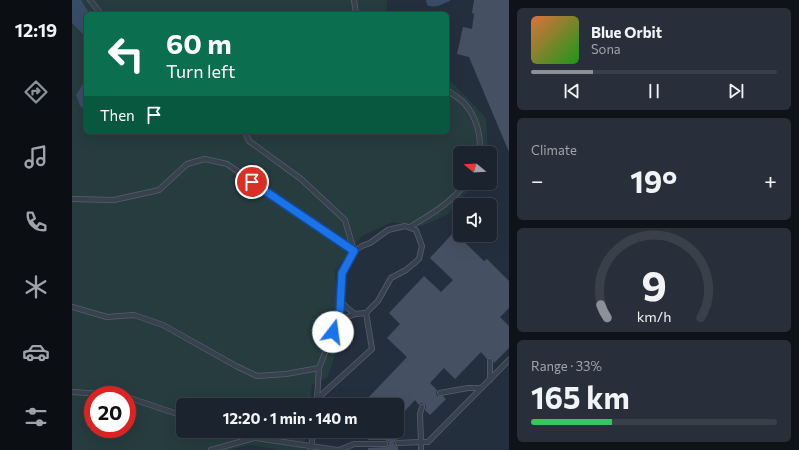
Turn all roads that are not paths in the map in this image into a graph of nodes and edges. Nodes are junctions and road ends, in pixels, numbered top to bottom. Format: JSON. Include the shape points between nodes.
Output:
{"nodes":[{"id":1,"x":90,"y":0,"type":"edge"},
{"id":2,"x":353,"y":0,"type":"edge"},
{"id":3,"x":99,"y":12,"type":"edge"},
{"id":4,"x":356,"y":12,"type":"edge"},
{"id":5,"x":449,"y":92,"type":"edge"},
{"id":6,"x":245,"y":134,"type":"edge"},
{"id":7,"x":480,"y":146,"type":"edge"},
{"id":8,"x":460,"y":190,"type":"edge"},
{"id":9,"x":72,"y":199,"type":"edge"},
{"id":10,"x":410,"y":228,"type":"junction"},
{"id":11,"x":354,"y":251,"type":"junction"},
{"id":12,"x":340,"y":300,"type":"junction"},
{"id":13,"x":72,"y":307,"type":"edge"},
{"id":14,"x":366,"y":313,"type":"junction"},
{"id":15,"x":355,"y":314,"type":"junction"},
{"id":16,"x":336,"y":322,"type":"junction"},
{"id":17,"x":509,"y":360,"type":"edge"},
{"id":18,"x":490,"y":361,"type":"dead end"},
{"id":19,"x":319,"y":368,"type":"junction"},
{"id":20,"x":490,"y":380,"type":"junction"},
{"id":21,"x":481,"y":388,"type":"junction"},
{"id":22,"x":72,"y":392,"type":"edge"},
{"id":23,"x":84,"y":393,"type":"edge"},
{"id":24,"x":440,"y":393,"type":"dead end"},
{"id":25,"x":317,"y":398,"type":"edge"},
{"id":26,"x":318,"y":398,"type":"edge"},
{"id":27,"x":136,"y":400,"type":"edge"},
{"id":28,"x":422,"y":407,"type":"dead end"},
{"id":29,"x":176,"y":414,"type":"edge"},
{"id":30,"x":256,"y":438,"type":"joint"},
{"id":31,"x":312,"y":438,"type":"edge"},
{"id":32,"x":421,"y":442,"type":"junction"},
{"id":33,"x":398,"y":443,"type":"dead end"},
{"id":34,"x":385,"y":444,"type":"dead end"},
{"id":35,"x":311,"y":448,"type":"edge"},
{"id":36,"x":211,"y":450,"type":"edge"},
{"id":37,"x":338,"y":450,"type":"edge"},
{"id":38,"x":421,"y":450,"type":"edge"}],
"edges":[{"from":1,"to":3,"type":"lane"},
{"from":2,"to":4,"type":"lane"},
{"from":5,"to":7,"type":"lane","via":[[464,104],[477,125]]},
{"from":6,"to":11,"type":"lane","via":[[249,141],[302,179],[345,220]]},
{"from":8,"to":10,"type":"lane","via":[[439,210]]},
{"from":9,"to":11,"type":"lane","via":[[114,200],[159,190],[187,164],[205,159],[227,164]]},
{"from":10,"to":11,"type":"lane","via":[[406,226],[388,230]]},
{"from":10,"to":14,"type":"lane","via":[[416,230],[422,246],[419,259],[391,278],[378,301]]},
{"from":11,"to":12,"type":"lane","via":[[342,273]]},
{"from":12,"to":15,"type":"lane"},
{"from":12,"to":16,"type":"lane"},
{"from":13,"to":19,"type":"lane","via":[[107,317],[134,315],[163,325],[257,376]]},
{"from":14,"to":15,"type":"lane"},
{"from":14,"to":26,"type":"lane","via":[[372,349]]},
{"from":15,"to":16,"type":"lane"},
{"from":16,"to":19,"type":"lane"},
{"from":17,"to":20,"type":"lane"},
{"from":18,"to":20,"type":"lane"},
{"from":19,"to":25,"type":"lane"},
{"from":20,"to":21,"type":"lane"},
{"from":21,"to":24,"type":"lane"},
{"from":21,"to":32,"type":"lane","via":[[428,442]]},
{"from":22,"to":23,"type":"lane"},
{"from":27,"to":29,"type":"lane"},
{"from":28,"to":32,"type":"lane"},
{"from":30,"to":35,"type":"lane"},
{"from":30,"to":36,"type":"lane"},
{"from":31,"to":35,"type":"lane"},
{"from":32,"to":33,"type":"lane"},
{"from":32,"to":38,"type":"lane"},
{"from":34,"to":37,"type":"lane","via":[[354,444]]},
{"from":35,"to":37,"type":"lane"}]}
